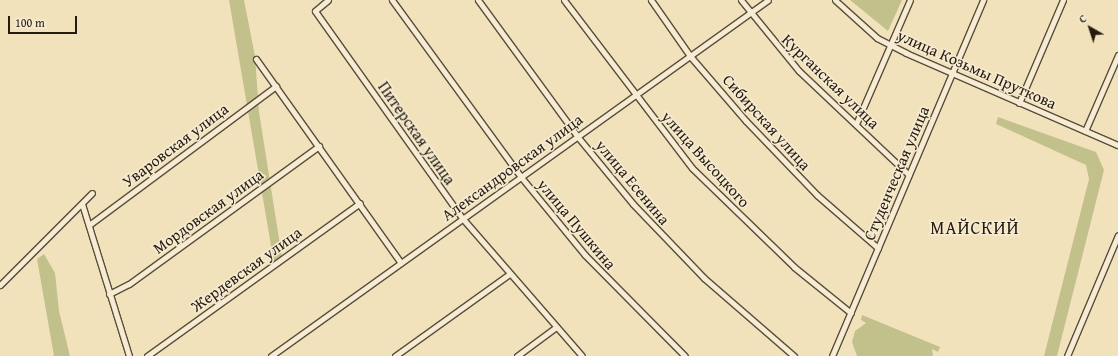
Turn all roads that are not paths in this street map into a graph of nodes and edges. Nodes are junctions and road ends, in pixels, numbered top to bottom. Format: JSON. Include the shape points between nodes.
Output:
{"nodes":[{"id":1,"x":328,"y":0,"type":"edge"},
{"id":2,"x":392,"y":0,"type":"edge"},
{"id":3,"x":478,"y":0,"type":"edge"},
{"id":4,"x":564,"y":0,"type":"edge"},
{"id":5,"x":651,"y":0,"type":"edge"},
{"id":6,"x":741,"y":0,"type":"edge"},
{"id":7,"x":768,"y":0,"type":"edge"},
{"id":8,"x":836,"y":0,"type":"edge"},
{"id":9,"x":910,"y":0,"type":"edge"},
{"id":10,"x":983,"y":0,"type":"edge"},
{"id":11,"x":1062,"y":0,"type":"edge"},
{"id":12,"x":750,"y":13,"type":"junction"},
{"id":13,"x":890,"y":45,"type":"junction"},
{"id":14,"x":1118,"y":55,"type":"edge"},
{"id":15,"x":690,"y":56,"type":"junction"},
{"id":16,"x":256,"y":59,"type":"dead end"},
{"id":17,"x":952,"y":75,"type":"junction"},
{"id":18,"x":276,"y":86,"type":"junction"},
{"id":19,"x":634,"y":96,"type":"junction"},
{"id":20,"x":1019,"y":103,"type":"junction"},
{"id":21,"x":856,"y":124,"type":"junction"},
{"id":22,"x":1085,"y":131,"type":"junction"},
{"id":23,"x":577,"y":136,"type":"junction"},
{"id":24,"x":1118,"y":145,"type":"edge"},
{"id":25,"x":319,"y":146,"type":"junction"},
{"id":26,"x":909,"y":175,"type":"junction"},
{"id":27,"x":521,"y":177,"type":"junction"},
{"id":28,"x":92,"y":193,"type":"dead end"},
{"id":29,"x":360,"y":202,"type":"junction"},
{"id":30,"x":82,"y":204,"type":"junction"},
{"id":31,"x":463,"y":219,"type":"junction"},
{"id":32,"x":89,"y":225,"type":"junction"},
{"id":33,"x":1118,"y":235,"type":"edge"},
{"id":34,"x":878,"y":248,"type":"junction"},
{"id":35,"x":401,"y":263,"type":"junction"},
{"id":36,"x":508,"y":275,"type":"junction"},
{"id":37,"x":0,"y":285,"type":"edge"},
{"id":38,"x":109,"y":294,"type":"junction"},
{"id":39,"x":851,"y":313,"type":"junction"},
{"id":40,"x":555,"y":328,"type":"junction"},
{"id":41,"x":1070,"y":355,"type":"edge"},
{"id":42,"x":129,"y":356,"type":"edge"},
{"id":43,"x":147,"y":356,"type":"edge"},
{"id":44,"x":271,"y":356,"type":"edge"},
{"id":45,"x":395,"y":356,"type":"edge"},
{"id":46,"x":517,"y":356,"type":"edge"},
{"id":47,"x":582,"y":356,"type":"edge"},
{"id":48,"x":685,"y":356,"type":"edge"},
{"id":49,"x":794,"y":356,"type":"edge"},
{"id":50,"x":832,"y":356,"type":"edge"}],
"edges":[{"from":1,"to":31,"type":"street","name":"Питерская улица","via":[[315,11]]},
{"from":2,"to":27,"type":"street","name":"улица Пушкина"},
{"from":3,"to":23,"type":"street","name":"улица Есенина"},
{"from":4,"to":19,"type":"street","name":"улица Высоцкого"},
{"from":5,"to":15,"type":"street","name":"Сибирская улица"},
{"from":6,"to":12,"type":"street","name":"Курганская улица"},
{"from":7,"to":12,"type":"street","name":"Александровская улица"},
{"from":8,"to":13,"type":"street","name":"улица Козьмы Пруткова","via":[[866,29]]},
{"from":9,"to":13,"type":"street"},
{"from":10,"to":17,"type":"street","name":"Студенческая улица"},
{"from":11,"to":20,"type":"street"},
{"from":12,"to":15,"type":"street","name":"Александровская улица"},
{"from":12,"to":21,"type":"street","name":"Курганская улица","via":[[799,71]]},
{"from":13,"to":17,"type":"street","name":"улица Козьмы Пруткова"},
{"from":13,"to":21,"type":"street"},
{"from":14,"to":22,"type":"street"},
{"from":15,"to":19,"type":"street","name":"Александровская улица"},
{"from":15,"to":34,"type":"street","name":"Сибирская улица","via":[[746,122],[817,195]]},
{"from":16,"to":18,"type":"street"},
{"from":17,"to":20,"type":"street","name":"улица Козьмы Пруткова"},
{"from":17,"to":26,"type":"street","name":"Студенческая улица"},
{"from":18,"to":25,"type":"street"},
{"from":18,"to":32,"type":"street","name":"Уваровская улица"},
{"from":19,"to":23,"type":"street","name":"Александровская улица"},
{"from":19,"to":39,"type":"street","name":"улица Высоцкого","via":[[692,168],[752,229]]},
{"from":20,"to":22,"type":"street","name":"улица Козьмы Пруткова"},
{"from":21,"to":26,"type":"street","name":"Курганская улица"},
{"from":22,"to":24,"type":"street","name":"улица Козьмы Пруткова"},
{"from":23,"to":27,"type":"street","name":"Александровская улица"},
{"from":23,"to":49,"type":"street","name":"улица Есенина","via":[[668,243]]},
{"from":25,"to":29,"type":"street"},
{"from":25,"to":38,"type":"street","name":"Мордовская улица","via":[[129,284]]},
{"from":26,"to":34,"type":"street","name":"Студенческая улица"},
{"from":27,"to":31,"type":"street","name":"Александровская улица"},
{"from":27,"to":48,"type":"street","name":"улица Пушкина","via":[[585,255]]},
{"from":28,"to":30,"type":"street"},
{"from":29,"to":35,"type":"street"},
{"from":29,"to":43,"type":"street","name":"Жердевская улица"},
{"from":30,"to":32,"type":"street"},
{"from":30,"to":37,"type":"street"},
{"from":31,"to":35,"type":"street","name":"Александровская улица"},
{"from":31,"to":36,"type":"street","name":"Питерская улица"},
{"from":32,"to":38,"type":"street"},
{"from":33,"to":41,"type":"street"},
{"from":34,"to":39,"type":"street","name":"Студенческая улица"},
{"from":35,"to":44,"type":"street","name":"Александровская улица"},
{"from":36,"to":40,"type":"street","name":"Питерская улица"},
{"from":36,"to":45,"type":"street"},
{"from":38,"to":42,"type":"street"},
{"from":39,"to":50,"type":"street","name":"Студенческая улица"},
{"from":40,"to":46,"type":"street"},
{"from":40,"to":47,"type":"street","name":"Питерская улица"}]}
